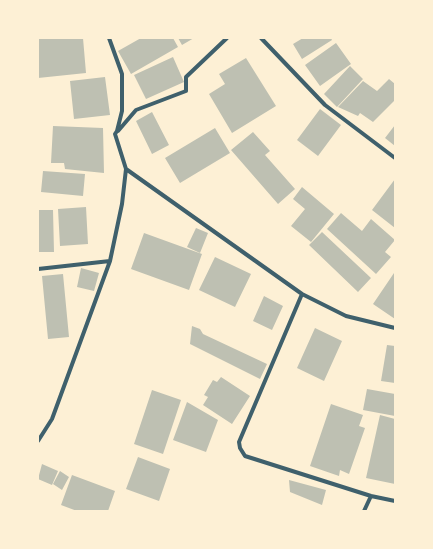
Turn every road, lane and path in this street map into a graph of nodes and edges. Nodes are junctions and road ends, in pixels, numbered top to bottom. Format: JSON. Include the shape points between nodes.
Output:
{"nodes":[{"id":1,"x":109,"y":38,"type":"edge"},
{"id":2,"x":227,"y":38,"type":"edge"},
{"id":3,"x":261,"y":38,"type":"edge"},
{"id":4,"x":115,"y":134,"type":"junction"},
{"id":5,"x":395,"y":158,"type":"edge"},
{"id":6,"x":126,"y":169,"type":"junction"},
{"id":7,"x":110,"y":261,"type":"junction"},
{"id":8,"x":38,"y":268,"type":"edge"},
{"id":9,"x":302,"y":294,"type":"junction"},
{"id":10,"x":395,"y":328,"type":"edge"},
{"id":11,"x":38,"y":441,"type":"edge"},
{"id":12,"x":371,"y":496,"type":"junction"},
{"id":13,"x":395,"y":501,"type":"edge"},
{"id":14,"x":364,"y":511,"type":"edge"}],
"edges":[{"from":1,"to":4,"type":"street","via":[[122,74],[122,111]]},
{"from":2,"to":4,"type":"street","via":[[186,77],[186,91],[136,110]]},
{"from":3,"to":5,"type":"street","via":[[325,105]]},
{"from":4,"to":6,"type":"street"},
{"from":6,"to":7,"type":"street","via":[[122,204]]},
{"from":6,"to":9,"type":"street"},
{"from":7,"to":8,"type":"street"},
{"from":7,"to":11,"type":"street","via":[[52,419]]},
{"from":9,"to":10,"type":"street","via":[[346,316]]},
{"from":9,"to":12,"type":"street","via":[[239,442],[240,448],[245,456]]},
{"from":12,"to":13,"type":"street"},
{"from":12,"to":14,"type":"street"}]}
